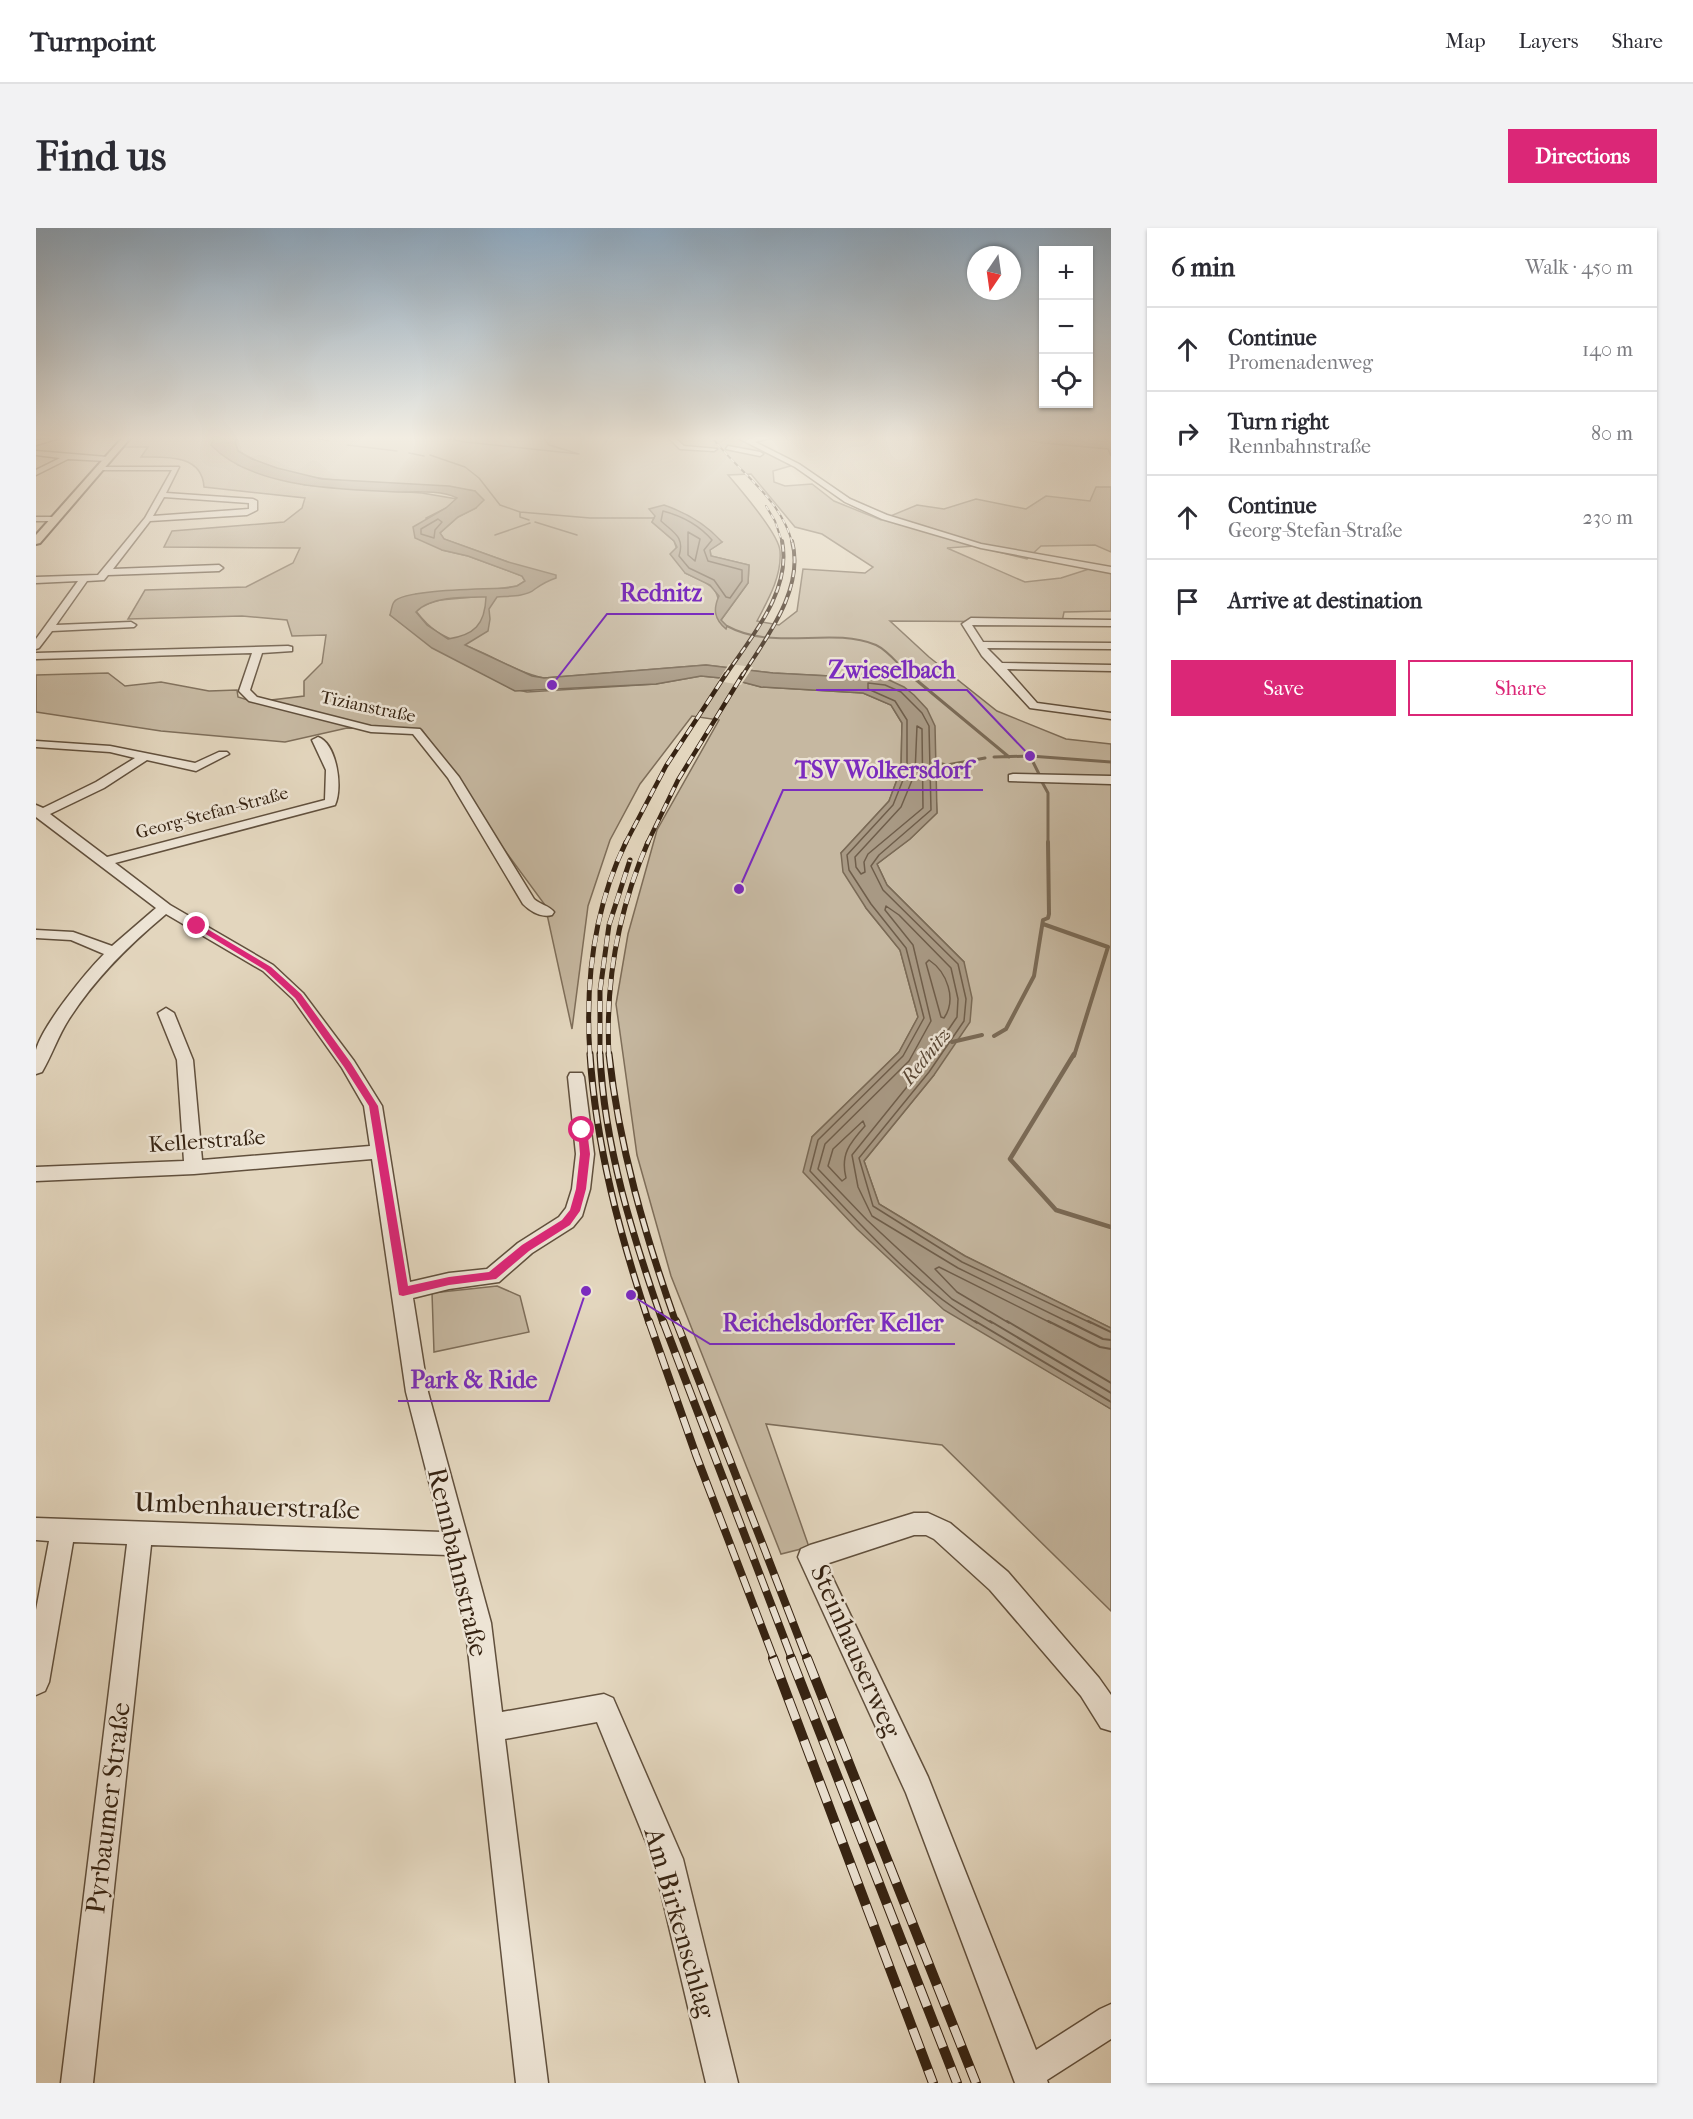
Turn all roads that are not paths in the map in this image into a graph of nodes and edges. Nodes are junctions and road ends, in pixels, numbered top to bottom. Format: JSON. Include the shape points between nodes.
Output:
{"nodes":[{"id":1,"x":52,"y":523,"type":"edge"},
{"id":2,"x":145,"y":523,"type":"edge"},
{"id":3,"x":902,"y":523,"type":"edge"},
{"id":4,"x":36,"y":541,"type":"edge"},
{"id":5,"x":219,"y":568,"type":"dead end"},
{"id":6,"x":1111,"y":570,"type":"edge"},
{"id":7,"x":106,"y":572,"type":"junction"},
{"id":8,"x":36,"y":580,"type":"edge"},
{"id":9,"x":83,"y":580,"type":"junction"},
{"id":10,"x":1111,"y":623,"type":"edge"},
{"id":11,"x":131,"y":625,"type":"dead end"},
{"id":12,"x":49,"y":628,"type":"junction"},
{"id":13,"x":982,"y":645,"type":"junction"},
{"id":14,"x":36,"y":646,"type":"edge"},
{"id":15,"x":1111,"y":646,"type":"edge"},
{"id":16,"x":288,"y":649,"type":"dead end"},
{"id":17,"x":258,"y":651,"type":"junction"},
{"id":18,"x":36,"y":656,"type":"edge"},
{"id":19,"x":999,"y":666,"type":"junction"},
{"id":20,"x":1111,"y":668,"type":"edge"},
{"id":21,"x":1111,"y":716,"type":"edge"},
{"id":22,"x":318,"y":740,"type":"dead end"},
{"id":23,"x":36,"y":744,"type":"edge"},
{"id":24,"x":223,"y":754,"type":"dead end"},
{"id":25,"x":146,"y":756,"type":"junction"},
{"id":26,"x":1014,"y":778,"type":"dead end"},
{"id":27,"x":1111,"y":780,"type":"edge"},
{"id":28,"x":38,"y":812,"type":"edge"},
{"id":29,"x":103,"y":862,"type":"junction"},
{"id":30,"x":165,"y":908,"type":"junction"},
{"id":31,"x":547,"y":912,"type":"dead end"},
{"id":32,"x":36,"y":934,"type":"edge"},
{"id":33,"x":113,"y":952,"type":"junction"},
{"id":34,"x":166,"y":1013,"type":"dead end"},
{"id":35,"x":36,"y":1068,"type":"edge"},
{"id":36,"x":576,"y":1077,"type":"dead end"},
{"id":37,"x":380,"y":1152,"type":"junction"},
{"id":38,"x":194,"y":1167,"type":"junction"},
{"id":39,"x":36,"y":1174,"type":"edge"},
{"id":40,"x":403,"y":1292,"type":"junction"},
{"id":41,"x":36,"y":1529,"type":"edge"},
{"id":42,"x":63,"y":1529,"type":"junction"},
{"id":43,"x":140,"y":1532,"type":"junction"},
{"id":44,"x":457,"y":1544,"type":"junction"},
{"id":45,"x":36,"y":1682,"type":"edge"},
{"id":46,"x":1111,"y":1718,"type":"edge"},
{"id":47,"x":490,"y":1728,"type":"junction"},
{"id":48,"x":1111,"y":2020,"type":"edge"},
{"id":49,"x":1030,"y":2079,"type":"edge"},
{"id":50,"x":77,"y":2083,"type":"edge"},
{"id":51,"x":532,"y":2083,"type":"edge"},
{"id":52,"x":722,"y":2083,"type":"edge"}],
"edges":[{"from":1,"to":4,"type":"main road"},
{"from":2,"to":7,"type":"street"},
{"from":3,"to":6,"type":"street","via":[[997,549]]},
{"from":5,"to":7,"type":"street"},
{"from":7,"to":9,"type":"street","via":[[101,578]]},
{"from":8,"to":9,"type":"street"},
{"from":9,"to":12,"type":"street"},
{"from":10,"to":13,"type":"street","via":[[968,622]]},
{"from":11,"to":12,"type":"street"},
{"from":12,"to":14,"type":"street"},
{"from":13,"to":15,"type":"street"},
{"from":13,"to":19,"type":"street"},
{"from":16,"to":17,"type":"street"},
{"from":17,"to":18,"type":"street"},
{"from":17,"to":31,"type":"street","name":"Tizianstraße","via":[[244,691],[253,699],[371,729],[416,731],[453,777],[528,901]]},
{"from":19,"to":20,"type":"street"},
{"from":19,"to":21,"type":"street","via":[[1035,706]]},
{"from":22,"to":29,"type":"street","name":"Georg-Stefan-Straße","via":[[332,764],[335,780],[331,802]]},
{"from":23,"to":25,"type":"street","via":[[111,749]]},
{"from":24,"to":25,"type":"street","via":[[196,767]]},
{"from":25,"to":28,"type":"street","via":[[99,785]]},
{"from":26,"to":27,"type":"street"},
{"from":28,"to":29,"type":"street"},
{"from":29,"to":30,"type":"street"},
{"from":30,"to":33,"type":"street"},
{"from":30,"to":37,"type":"street","via":[[268,968],[298,996],[373,1106]]},
{"from":32,"to":33,"type":"street","via":[[74,936]]},
{"from":33,"to":35,"type":"street","via":[[66,1009]]},
{"from":34,"to":38,"type":"street","via":[[185,1060]]},
{"from":36,"to":40,"type":"street","via":[[585,1154],[575,1211],[566,1222],[525,1248],[492,1276]]},
{"from":37,"to":38,"type":"street","name":"Kellerstraße"},
{"from":37,"to":40,"type":"street","name":"Rennbahnstraße"},
{"from":38,"to":39,"type":"street","name":"Kellerstraße"},
{"from":40,"to":44,"type":"street","name":"Rennbahnstraße","via":[[417,1392]]},
{"from":41,"to":42,"type":"street","name":"Umbenhauerstraße"},
{"from":42,"to":43,"type":"street","name":"Umbenhauerstraße"},
{"from":42,"to":45,"type":"street"},
{"from":43,"to":44,"type":"street","name":"Umbenhauerstraße"},
{"from":43,"to":50,"type":"street","name":"Pyrbaumer Straße"},
{"from":44,"to":47,"type":"street","name":"Rennbahnstraße","via":[[478,1623]]},
{"from":46,"to":49,"type":"street","name":"Steinhauserweg","via":[[1090,1687],[999,1581],[942,1531],[928,1524],[914,1524],[810,1557],[918,1787]]},
{"from":47,"to":51,"type":"street","name":"Rennbahnstraße"},
{"from":47,"to":52,"type":"street","name":"Am Birkenschlag","via":[[604,1707],[668,1859]]},
{"from":48,"to":49,"type":"street","name":"Steinhauserweg"}]}
